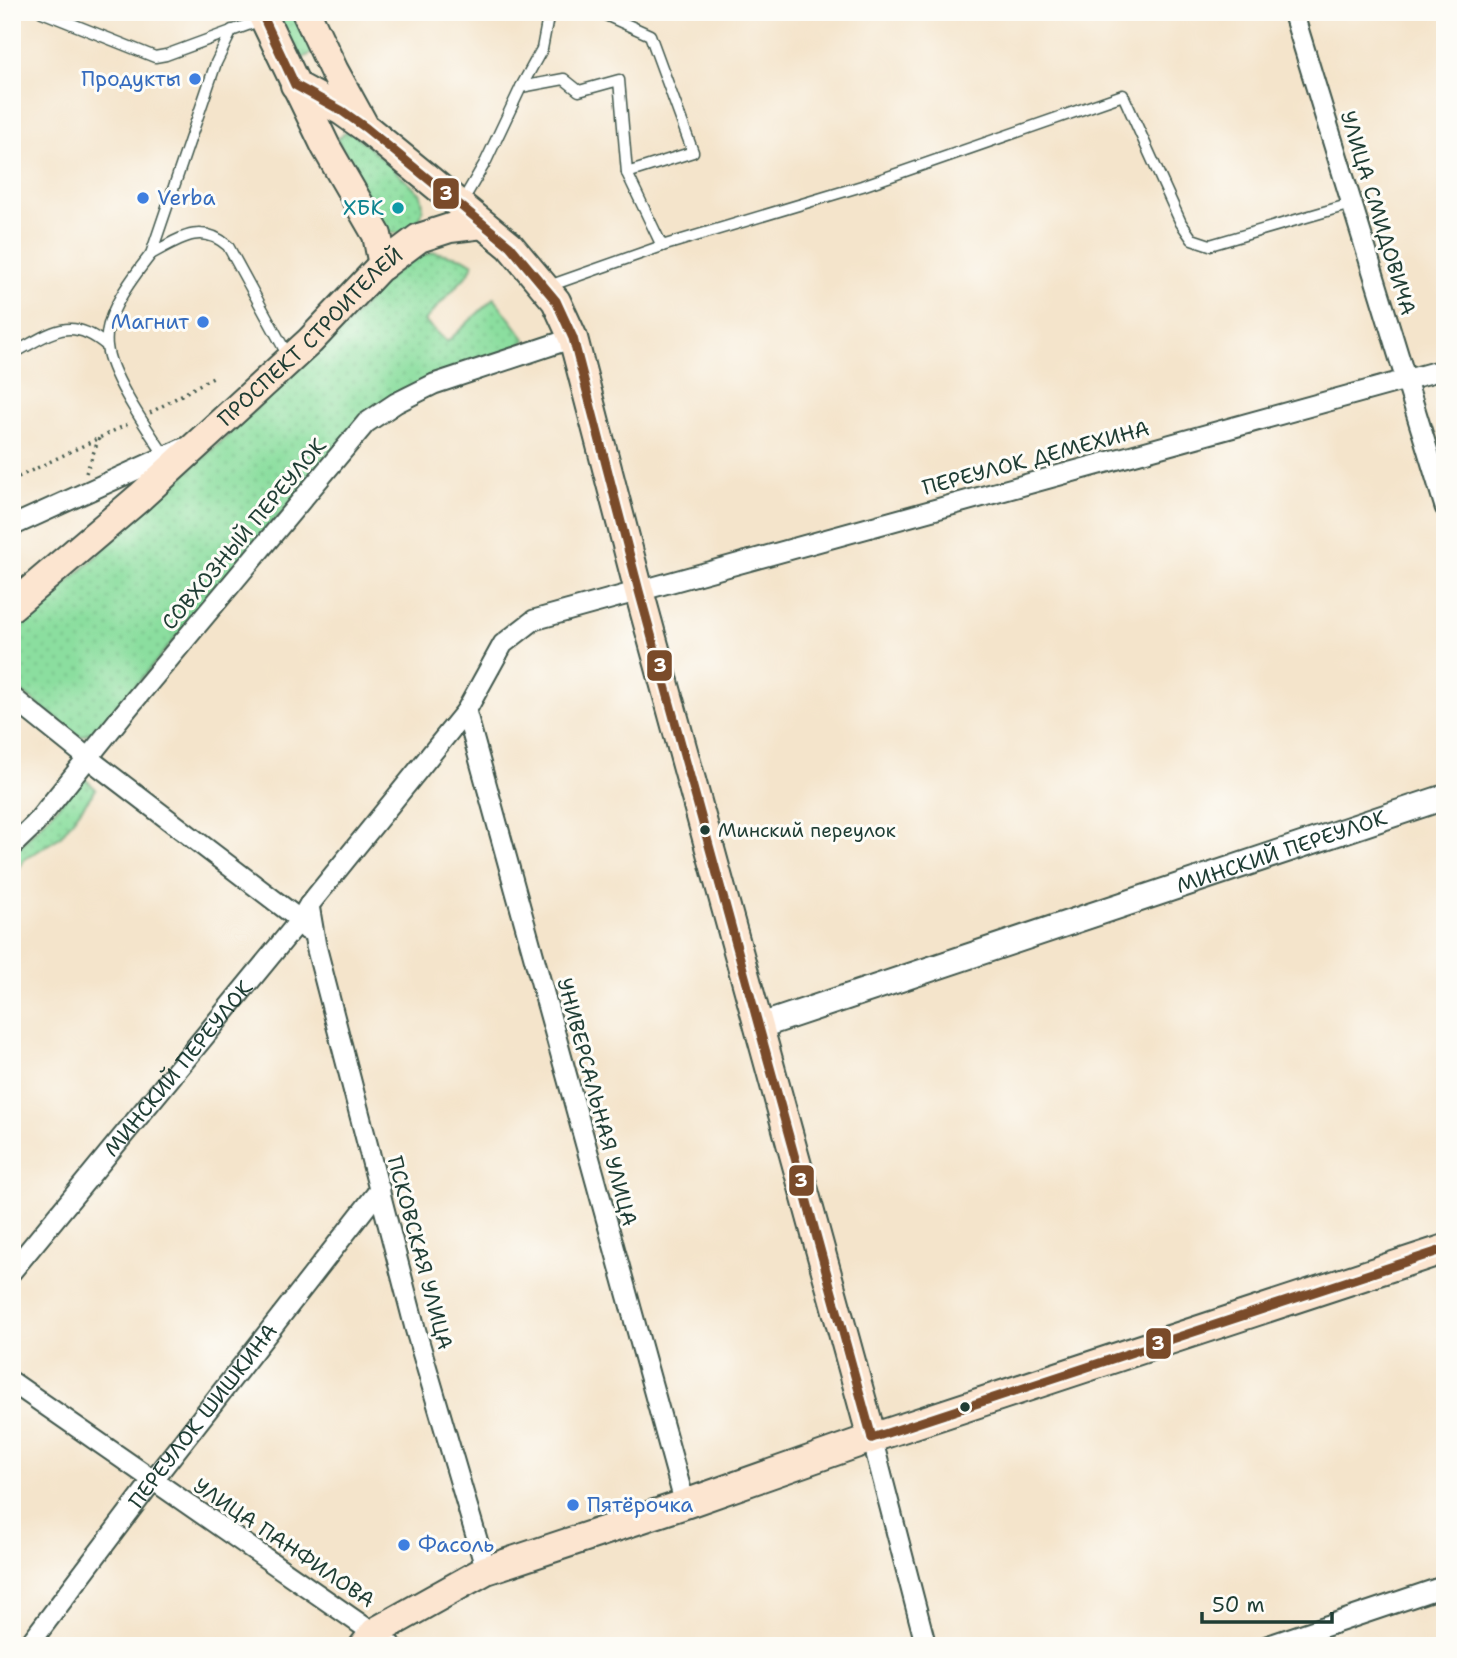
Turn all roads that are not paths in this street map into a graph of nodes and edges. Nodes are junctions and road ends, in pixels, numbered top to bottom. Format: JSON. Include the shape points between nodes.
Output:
{"nodes":[{"id":1,"x":42,"y":12,"type":"edge"},
{"id":2,"x":306,"y":12,"type":"edge"},
{"id":3,"x":549,"y":12,"type":"edge"},
{"id":4,"x":599,"y":12,"type":"edge"},
{"id":5,"x":1293,"y":12,"type":"edge"},
{"id":6,"x":263,"y":16,"type":"edge"},
{"id":7,"x":232,"y":30,"type":"junction"},
{"id":8,"x":295,"y":85,"type":"junction"},
{"id":9,"x":521,"y":87,"type":"junction"},
{"id":10,"x":366,"y":128,"type":"junction"},
{"id":11,"x":627,"y":173,"type":"junction"},
{"id":12,"x":1351,"y":204,"type":"junction"},
{"id":13,"x":462,"y":205,"type":"junction"},
{"id":14,"x":483,"y":224,"type":"junction"},
{"id":15,"x":662,"y":246,"type":"junction"},
{"id":16,"x":151,"y":254,"type":"junction"},
{"id":17,"x":383,"y":265,"type":"junction"},
{"id":18,"x":546,"y":287,"type":"junction"},
{"id":19,"x":573,"y":338,"type":"junction"},
{"id":20,"x":106,"y":345,"type":"junction"},
{"id":21,"x":12,"y":354,"type":"edge"},
{"id":22,"x":290,"y":360,"type":"junction"},
{"id":23,"x":1445,"y":369,"type":"edge"},
{"id":24,"x":1406,"y":380,"type":"junction"},
{"id":25,"x":204,"y":438,"type":"junction"},
{"id":26,"x":165,"y":456,"type":"junction"},
{"id":27,"x":1445,"y":507,"type":"edge"},
{"id":28,"x":12,"y":526,"type":"edge"},
{"id":29,"x":639,"y":591,"type":"junction"},
{"id":30,"x":12,"y":606,"type":"edge"},
{"id":31,"x":12,"y":697,"type":"edge"},
{"id":32,"x":466,"y":711,"type":"junction"},
{"id":33,"x":88,"y":758,"type":"junction"},
{"id":34,"x":1445,"y":797,"type":"edge"},
{"id":35,"x":12,"y":846,"type":"edge"},
{"id":36,"x":305,"y":912,"type":"junction"},
{"id":37,"x":760,"y":1026,"type":"junction"},
{"id":38,"x":380,"y":1189,"type":"junction"},
{"id":39,"x":1445,"y":1249,"type":"edge"},
{"id":40,"x":12,"y":1270,"type":"edge"},
{"id":41,"x":12,"y":1382,"type":"edge"},
{"id":42,"x":872,"y":1438,"type":"junction"},
{"id":43,"x":153,"y":1480,"type":"junction"},
{"id":44,"x":685,"y":1504,"type":"junction"},
{"id":45,"x":486,"y":1570,"type":"junction"},
{"id":46,"x":1445,"y":1586,"type":"edge"},
{"id":47,"x":377,"y":1641,"type":"edge"},
{"id":48,"x":28,"y":1646,"type":"edge"},
{"id":49,"x":926,"y":1646,"type":"edge"},
{"id":50,"x":1267,"y":1646,"type":"edge"}],
"edges":[{"from":1,"to":7,"type":"lane","via":[[155,57]]},
{"from":2,"to":10,"type":"main road"},
{"from":3,"to":9,"type":"lane","via":[[542,49]]},
{"from":4,"to":11,"type":"lane","via":[[650,35],[693,152]]},
{"from":5,"to":12,"type":"street","name":"УЛИЦА СМИДОВИЧА"},
{"from":6,"to":7,"type":"lane"},
{"from":6,"to":8,"type":"main road"},
{"from":7,"to":16,"type":"lane","via":[[208,86]]},
{"from":8,"to":10,"type":"main road"},
{"from":8,"to":17,"type":"main road","via":[[377,235]]},
{"from":9,"to":11,"type":"lane","via":[[564,79],[579,91],[619,80]]},
{"from":9,"to":13,"type":"lane","via":[[457,211]]},
{"from":10,"to":13,"type":"main road"},
{"from":11,"to":15,"type":"lane"},
{"from":12,"to":15,"type":"lane","via":[[1210,245],[1192,239],[1123,95],[862,186]]},
{"from":12,"to":24,"type":"street","name":"УЛИЦА СМИДОВИЧА"},
{"from":13,"to":14,"type":"main road"},
{"from":14,"to":17,"type":"main road","name":"ПРОСПЕКТ СТРОИТЕЛЕЙ","via":[[419,238]]},
{"from":14,"to":18,"type":"main road","via":[[510,246]]},
{"from":15,"to":18,"type":"lane"},
{"from":16,"to":20,"type":"lane","via":[[118,301]]},
{"from":16,"to":22,"type":"lane","via":[[191,235],[206,232],[216,236],[228,246]]},
{"from":17,"to":22,"type":"main road","name":"ПРОСПЕКТ СТРОИТЕЛЕЙ"},
{"from":18,"to":19,"type":"main road"},
{"from":19,"to":29,"type":"main road"},
{"from":19,"to":33,"type":"street","name":"СОВХОЗНЫЙ ПЕРЕУЛОК","via":[[434,384],[366,423]]},
{"from":20,"to":21,"type":"lane","via":[[79,328],[64,328]]},
{"from":20,"to":26,"type":"lane","via":[[117,375]]},
{"from":22,"to":25,"type":"main road","name":"ПРОСПЕКТ СТРОИТЕЛЕЙ"},
{"from":23,"to":24,"type":"street","name":"ПЕРЕУЛОК ДЕМЕХИНА"},
{"from":24,"to":27,"type":"street","name":"УЛИЦА СМИДОВИЧА"},
{"from":24,"to":29,"type":"street","name":"ПЕРЕУЛОК ДЕМЕХИНА"},
{"from":25,"to":26,"type":"street","name":"ПРОСПЕКТ СТРОИТЕЛЕЙ"},
{"from":25,"to":30,"type":"main road","name":"ПРОСПЕКТ СТРОИТЕЛЕЙ"},
{"from":26,"to":28,"type":"street","name":"ПРОСПЕКТ СТРОИТЕЛЕЙ"},
{"from":29,"to":32,"type":"street","name":"МИНСКИЙ ПЕРЕУЛОК","via":[[534,620],[503,644]]},
{"from":29,"to":37,"type":"main road"},
{"from":31,"to":33,"type":"street","name":"ПСКОВСКАЯ УЛИЦА"},
{"from":32,"to":36,"type":"street","name":"МИНСКИЙ ПЕРЕУЛОК"},
{"from":32,"to":44,"type":"street","name":"УНИВЕРСАЛЬНАЯ УЛИЦА"},
{"from":33,"to":35,"type":"street","name":"СОВХОЗНЫЙ ПЕРЕУЛОК"},
{"from":33,"to":36,"type":"street","name":"ПСКОВСКАЯ УЛИЦА"},
{"from":34,"to":37,"type":"street","name":"МИНСКИЙ ПЕРЕУЛОК"},
{"from":36,"to":38,"type":"street","name":"ПСКОВСКАЯ УЛИЦА"},
{"from":36,"to":40,"type":"street","name":"МИНСКИЙ ПЕРЕУЛОК"},
{"from":37,"to":42,"type":"main road"},
{"from":38,"to":43,"type":"street","name":"ПЕРЕУЛОК ШИШКИНА"},
{"from":38,"to":45,"type":"street","name":"ПСКОВСКАЯ УЛИЦА","via":[[415,1328]]},
{"from":39,"to":42,"type":"main road"},
{"from":41,"to":43,"type":"street","name":"УЛИЦА ПАНФИЛОВА"},
{"from":42,"to":44,"type":"main road"},
{"from":42,"to":49,"type":"street"},
{"from":43,"to":47,"type":"street","name":"УЛИЦА ПАНФИЛОВА"},
{"from":43,"to":48,"type":"street","name":"ПЕРЕУЛОК ШИШКИНА"},
{"from":44,"to":45,"type":"main road"},
{"from":45,"to":47,"type":"main road"},
{"from":46,"to":50,"type":"street"}]}
